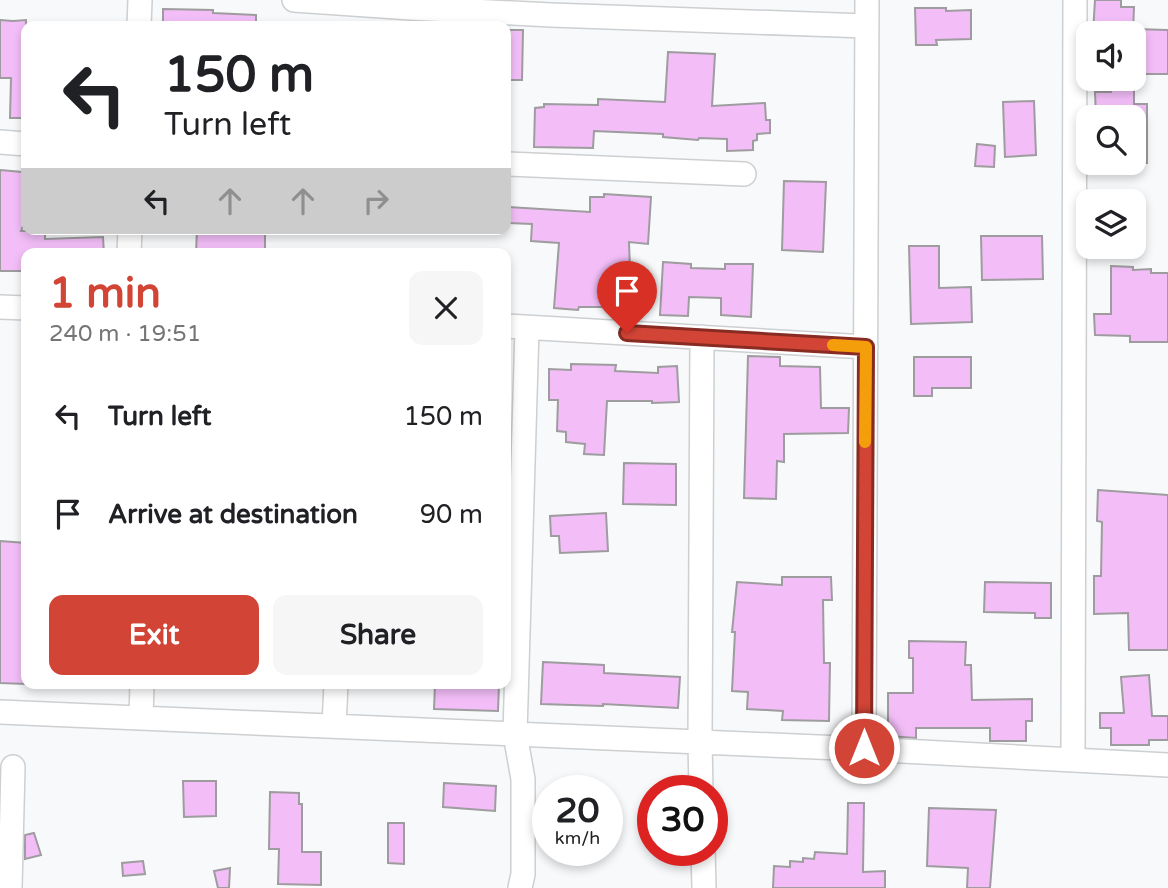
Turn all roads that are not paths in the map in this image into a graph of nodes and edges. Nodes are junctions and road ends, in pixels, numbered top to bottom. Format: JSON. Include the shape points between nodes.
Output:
{"nodes":[{"id":1,"x":141,"y":0,"type":"edge"},
{"id":2,"x":294,"y":0,"type":"edge"},
{"id":3,"x":867,"y":0,"type":"edge"},
{"id":4,"x":1075,"y":0,"type":"edge"},
{"id":5,"x":411,"y":4,"type":"edge"},
{"id":6,"x":551,"y":7,"type":"edge"},
{"id":7,"x":139,"y":21,"type":"edge"},
{"id":8,"x":866,"y":26,"type":"junction"},
{"id":9,"x":0,"y":142,"type":"edge"},
{"id":10,"x":21,"y":144,"type":"edge"},
{"id":11,"x":511,"y":164,"type":"edge"},
{"id":12,"x":744,"y":174,"type":"dead end"},
{"id":13,"x":0,"y":307,"type":"edge"},
{"id":14,"x":21,"y":308,"type":"edge"},
{"id":15,"x":516,"y":327,"type":"edge"},
{"id":16,"x":702,"y":337,"type":"junction"},
{"id":17,"x":866,"y":347,"type":"junction"},
{"id":18,"x":142,"y":689,"type":"edge"},
{"id":19,"x":336,"y":689,"type":"edge"},
{"id":20,"x":0,"y":712,"type":"edge"},
{"id":21,"x":141,"y":718,"type":"junction"},
{"id":22,"x":334,"y":726,"type":"junction"},
{"id":23,"x":515,"y":734,"type":"junction"},
{"id":24,"x":699,"y":742,"type":"junction"},
{"id":25,"x":864,"y":748,"type":"junction"},
{"id":26,"x":1073,"y":760,"type":"junction"},
{"id":27,"x":1168,"y":765,"type":"edge"},
{"id":28,"x":13,"y":766,"type":"dead end"},
{"id":29,"x":700,"y":775,"type":"edge"},
{"id":30,"x":703,"y":866,"type":"edge"},
{"id":31,"x":10,"y":888,"type":"edge"},
{"id":32,"x":520,"y":888,"type":"edge"},
{"id":33,"x":704,"y":888,"type":"edge"}],
"edges":[{"from":1,"to":7,"type":"street"},
{"from":2,"to":5,"type":"street"},
{"from":3,"to":8,"type":"street"},
{"from":4,"to":26,"type":"street"},
{"from":5,"to":6,"type":"street"},
{"from":6,"to":8,"type":"street"},
{"from":8,"to":17,"type":"street"},
{"from":9,"to":10,"type":"street"},
{"from":11,"to":12,"type":"street"},
{"from":13,"to":14,"type":"street"},
{"from":15,"to":16,"type":"street"},
{"from":15,"to":23,"type":"street"},
{"from":16,"to":17,"type":"street"},
{"from":16,"to":24,"type":"street"},
{"from":17,"to":25,"type":"street"},
{"from":18,"to":21,"type":"street"},
{"from":19,"to":22,"type":"street"},
{"from":20,"to":21,"type":"street"},
{"from":21,"to":22,"type":"street"},
{"from":22,"to":23,"type":"street"},
{"from":23,"to":24,"type":"street"},
{"from":23,"to":32,"type":"street","via":[[523,779]]},
{"from":24,"to":25,"type":"street"},
{"from":24,"to":29,"type":"street"},
{"from":25,"to":26,"type":"street"},
{"from":26,"to":27,"type":"street"},
{"from":28,"to":31,"type":"street"},
{"from":30,"to":33,"type":"street"}]}
